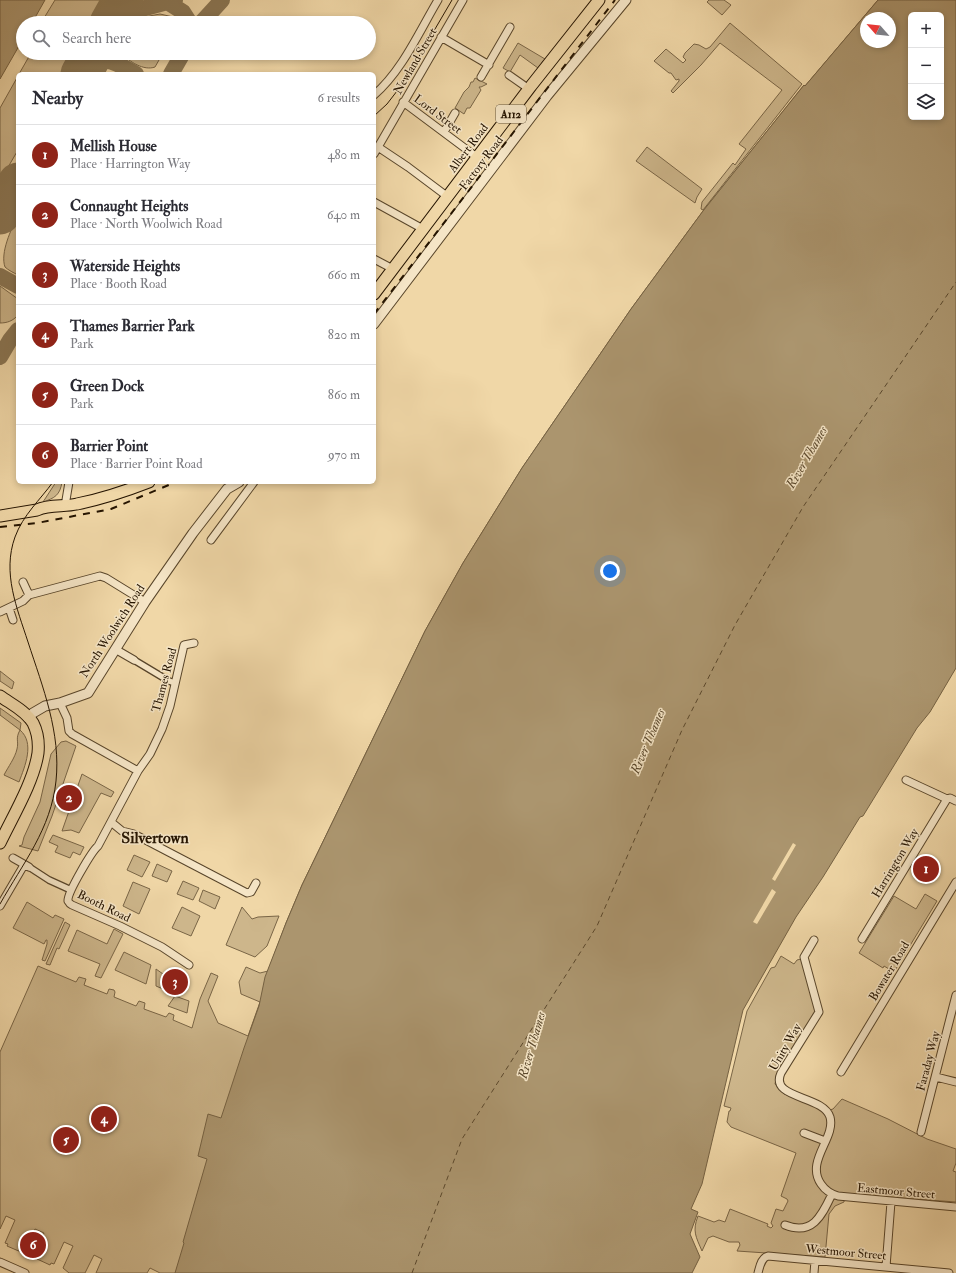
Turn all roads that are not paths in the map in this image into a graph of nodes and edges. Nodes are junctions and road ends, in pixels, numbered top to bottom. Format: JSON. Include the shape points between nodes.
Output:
{"nodes":[{"id":1,"x":438,"y":0,"type":"edge"},
{"id":2,"x":463,"y":0,"type":"edge"},
{"id":3,"x":599,"y":0,"type":"edge"},
{"id":4,"x":626,"y":0,"type":"edge"},
{"id":5,"x":510,"y":27,"type":"dead end"},
{"id":6,"x":441,"y":37,"type":"junction"},
{"id":7,"x":489,"y":65,"type":"junction"},
{"id":8,"x":508,"y":74,"type":"dead end"},
{"id":9,"x":481,"y":77,"type":"dead end"},
{"id":10,"x":529,"y":89,"type":"junction"},
{"id":11,"x":376,"y":94,"type":"edge"},
{"id":12,"x":404,"y":102,"type":"junction"},
{"id":13,"x":455,"y":113,"type":"dead end"},
{"id":14,"x":444,"y":132,"type":"junction"},
{"id":15,"x":378,"y":147,"type":"junction"},
{"id":16,"x":376,"y":150,"type":"edge"},
{"id":17,"x":478,"y":158,"type":"junction"},
{"id":18,"x":448,"y":197,"type":"junction"},
{"id":19,"x":376,"y":203,"type":"edge"},
{"id":20,"x":423,"y":229,"type":"junction"},
{"id":21,"x":376,"y":260,"type":"edge"},
{"id":22,"x":392,"y":269,"type":"junction"},
{"id":23,"x":376,"y":291,"type":"edge"},
{"id":24,"x":376,"y":321,"type":"edge"},
{"id":25,"x":69,"y":484,"type":"edge"},
{"id":26,"x":143,"y":484,"type":"edge"},
{"id":27,"x":236,"y":484,"type":"edge"},
{"id":28,"x":253,"y":484,"type":"edge"},
{"id":29,"x":65,"y":506,"type":"junction"},
{"id":30,"x":0,"y":516,"type":"edge"},
{"id":31,"x":211,"y":540,"type":"dead end"},
{"id":32,"x":23,"y":582,"type":"dead end"},
{"id":33,"x":30,"y":595,"type":"junction"},
{"id":34,"x":145,"y":602,"type":"junction"},
{"id":35,"x":9,"y":608,"type":"junction"},
{"id":36,"x":0,"y":612,"type":"edge"},
{"id":37,"x":13,"y":620,"type":"dead end"},
{"id":38,"x":194,"y":643,"type":"dead end"},
{"id":39,"x":115,"y":649,"type":"junction"},
{"id":40,"x":134,"y":660,"type":"joint"},
{"id":41,"x":175,"y":683,"type":"junction"},
{"id":42,"x":0,"y":696,"type":"edge"},
{"id":43,"x":60,"y":703,"type":"junction"},
{"id":44,"x":28,"y":718,"type":"junction"},
{"id":45,"x":138,"y":771,"type":"junction"},
{"id":46,"x":906,"y":780,"type":"dead end"},
{"id":47,"x":947,"y":799,"type":"junction"},
{"id":48,"x":956,"y":800,"type":"edge"},
{"id":49,"x":111,"y":822,"type":"junction"},
{"id":50,"x":0,"y":843,"type":"edge"},
{"id":51,"x":13,"y":858,"type":"dead end"},
{"id":52,"x":26,"y":866,"type":"junction"},
{"id":53,"x":256,"y":882,"type":"dead end"},
{"id":54,"x":956,"y":882,"type":"edge"},
{"id":55,"x":71,"y":890,"type":"junction"},
{"id":56,"x":0,"y":906,"type":"edge"},
{"id":57,"x":862,"y":939,"type":"dead end"},
{"id":58,"x":814,"y":940,"type":"dead end"},
{"id":59,"x":188,"y":965,"type":"dead end"},
{"id":60,"x":956,"y":995,"type":"edge"},
{"id":61,"x":954,"y":1012,"type":"edge"},
{"id":62,"x":841,"y":1072,"type":"dead end"},
{"id":63,"x":936,"y":1077,"type":"junction"},
{"id":64,"x":956,"y":1082,"type":"edge"},
{"id":65,"x":804,"y":1132,"type":"dead end"},
{"id":66,"x":921,"y":1132,"type":"dead end"},
{"id":67,"x":825,"y":1141,"type":"junction"},
{"id":68,"x":833,"y":1195,"type":"junction"},
{"id":69,"x":891,"y":1202,"type":"junction"},
{"id":70,"x":956,"y":1207,"type":"edge"},
{"id":71,"x":785,"y":1225,"type":"dead end"},
{"id":72,"x":815,"y":1261,"type":"junction"},
{"id":73,"x":0,"y":1262,"type":"edge"},
{"id":74,"x":886,"y":1267,"type":"junction"},
{"id":75,"x":25,"y":1273,"type":"edge"},
{"id":76,"x":758,"y":1273,"type":"edge"},
{"id":77,"x":814,"y":1273,"type":"edge"},
{"id":78,"x":949,"y":1273,"type":"edge"}],
"edges":[{"from":1,"to":11,"type":"street","via":[[395,73]]},
{"from":2,"to":6,"type":"street","name":"Newland Street"},
{"from":3,"to":10,"type":"main road","name":"Albert Road","number":"A112"},
{"from":4,"to":24,"type":"street","name":"Factory Road","via":[[547,96]]},
{"from":5,"to":7,"type":"street"},
{"from":6,"to":7,"type":"street"},
{"from":6,"to":12,"type":"street","name":"Newland Street"},
{"from":7,"to":9,"type":"street"},
{"from":8,"to":10,"type":"street"},
{"from":10,"to":17,"type":"main road","name":"Albert Road","number":"A112"},
{"from":12,"to":14,"type":"street","name":"Lord Street"},
{"from":12,"to":15,"type":"street","name":"Newland Street"},
{"from":13,"to":14,"type":"street"},
{"from":14,"to":17,"type":"street","name":"Lord Street"},
{"from":15,"to":16,"type":"street","name":"Newland Street"},
{"from":15,"to":18,"type":"street"},
{"from":17,"to":18,"type":"main road","name":"Albert Road","number":"A112"},
{"from":18,"to":20,"type":"main road","name":"Albert Road","number":"A112"},
{"from":19,"to":20,"type":"street"},
{"from":20,"to":22,"type":"main road","name":"Albert Road","number":"A112"},
{"from":21,"to":22,"type":"street"},
{"from":22,"to":23,"type":"main road","name":"Albert Road","number":"A112"},
{"from":25,"to":29,"type":"street"},
{"from":26,"to":29,"type":"main road","via":[[104,498]]},
{"from":27,"to":34,"type":"street","name":"North Woolwich Road","via":[[222,495]]},
{"from":28,"to":31,"type":"street"},
{"from":29,"to":30,"type":"main road","via":[[49,506]]},
{"from":32,"to":33,"type":"street"},
{"from":33,"to":34,"type":"street","via":[[100,576]]},
{"from":33,"to":35,"type":"street"},
{"from":34,"to":39,"type":"street","name":"North Woolwich Road"},
{"from":35,"to":36,"type":"street"},
{"from":35,"to":37,"type":"street"},
{"from":38,"to":41,"type":"street","name":"Thames Road","via":[[184,645]]},
{"from":39,"to":40,"type":"street"},
{"from":39,"to":43,"type":"street","name":"North Woolwich Road","via":[[88,693]]},
{"from":40,"to":41,"type":"street"},
{"from":41,"to":45,"type":"street","name":"Thames Road","via":[[162,729]]},
{"from":42,"to":44,"type":"main road"},
{"from":43,"to":44,"type":"street","name":"North Woolwich Road","via":[[45,706]]},
{"from":43,"to":45,"type":"street","via":[[68,718],[69,731],[72,734]]},
{"from":44,"to":50,"type":"main road","via":[[37,736],[38,754],[26,788]]},
{"from":45,"to":49,"type":"street","name":"Thames Road"},
{"from":46,"to":47,"type":"street"},
{"from":47,"to":48,"type":"street"},
{"from":47,"to":57,"type":"street","name":"Harrington Way"},
{"from":49,"to":53,"type":"street","via":[[122,831],[134,834],[248,893]]},
{"from":49,"to":55,"type":"street","name":"Booth Road"},
{"from":51,"to":52,"type":"street"},
{"from":52,"to":55,"type":"street"},
{"from":52,"to":56,"type":"street"},
{"from":54,"to":62,"type":"street","name":"Bowater Road"},
{"from":55,"to":59,"type":"street","name":"Booth Road","via":[[68,900],[72,905],[162,947]]},
{"from":58,"to":67,"type":"street","name":"Unity Way","via":[[804,957],[819,1012],[781,1073],[779,1082],[783,1089],[817,1103],[827,1111],[830,1122]]},
{"from":60,"to":61,"type":"street","name":"Faraday Way"},
{"from":61,"to":63,"type":"street","name":"Faraday Way"},
{"from":63,"to":64,"type":"street"},
{"from":63,"to":66,"type":"street","name":"Faraday Way"},
{"from":65,"to":67,"type":"street"},
{"from":67,"to":68,"type":"street","name":"Unity Way","via":[[816,1174],[822,1186]]},
{"from":68,"to":69,"type":"street","name":"Eastmoor Street"},
{"from":68,"to":71,"type":"street","via":[[822,1215],[810,1226],[798,1228]]},
{"from":69,"to":70,"type":"street","name":"Eastmoor Street"},
{"from":69,"to":74,"type":"street"},
{"from":72,"to":74,"type":"street","name":"Westmoor Street"},
{"from":72,"to":76,"type":"street","name":"Westmoor Street","via":[[768,1256],[762,1260]]},
{"from":72,"to":77,"type":"street"},
{"from":73,"to":75,"type":"street"},
{"from":74,"to":78,"type":"street","name":"Westmoor Street"}]}
